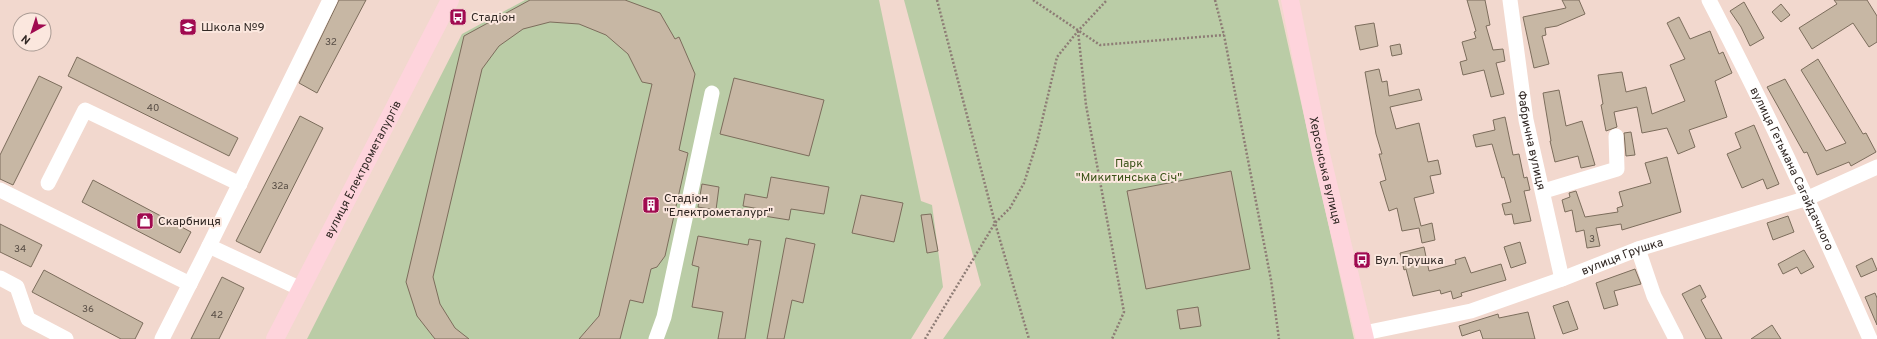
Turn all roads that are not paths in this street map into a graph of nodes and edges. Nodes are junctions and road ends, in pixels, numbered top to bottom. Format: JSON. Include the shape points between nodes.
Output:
{"nodes":[{"id":1,"x":330,"y":0,"type":"edge"},
{"id":2,"x":450,"y":0,"type":"edge"},
{"id":3,"x":1290,"y":0,"type":"edge"},
{"id":4,"x":1510,"y":0,"type":"edge"},
{"id":5,"x":1709,"y":0,"type":"edge"},
{"id":6,"x":712,"y":93,"type":"dead end"},
{"id":7,"x":1616,"y":136,"type":"dead end"},
{"id":8,"x":1877,"y":167,"type":"edge"},
{"id":9,"x":48,"y":183,"type":"dead end"},
{"id":10,"x":240,"y":184,"type":"junction"},
{"id":11,"x":0,"y":190,"type":"edge"},
{"id":12,"x":1544,"y":192,"type":"junction"},
{"id":13,"x":1808,"y":198,"type":"junction"},
{"id":14,"x":209,"y":246,"type":"junction"},
{"id":15,"x":1638,"y":249,"type":"junction"},
{"id":16,"x":0,"y":278,"type":"edge"},
{"id":17,"x":1562,"y":279,"type":"junction"},
{"id":18,"x":190,"y":284,"type":"junction"},
{"id":19,"x":301,"y":289,"type":"junction"},
{"id":20,"x":1364,"y":336,"type":"edge"},
{"id":21,"x":66,"y":339,"type":"edge"},
{"id":22,"x":162,"y":339,"type":"edge"},
{"id":23,"x":275,"y":339,"type":"edge"},
{"id":24,"x":656,"y":339,"type":"edge"},
{"id":25,"x":1676,"y":339,"type":"edge"},
{"id":26,"x":1870,"y":339,"type":"edge"}],
"edges":[{"from":1,"to":10,"type":"street"},
{"from":2,"to":19,"type":"main road","name":"вулиця Електрометалургів"},
{"from":3,"to":20,"type":"main road","name":"Херсонська вулиця","via":[[1321,154]]},
{"from":4,"to":12,"type":"street","name":"Фабрична вулиця","via":[[1526,120]]},
{"from":5,"to":13,"type":"street","name":"вулиця Гетьмана Сагайдачного"},
{"from":6,"to":24,"type":"street","via":[[664,317]]},
{"from":7,"to":12,"type":"street","via":[[1617,169]]},
{"from":8,"to":13,"type":"street","name":"вулиця Грушка"},
{"from":9,"to":10,"type":"street","via":[[85,110]]},
{"from":10,"to":14,"type":"street"},
{"from":11,"to":18,"type":"street"},
{"from":12,"to":17,"type":"street","name":"Фабрична вулиця"},
{"from":13,"to":15,"type":"street","name":"вулиця Грушка"},
{"from":13,"to":26,"type":"street","name":"вулиця Гетьмана Сагайдачного"},
{"from":14,"to":18,"type":"street"},
{"from":14,"to":19,"type":"street"},
{"from":15,"to":17,"type":"street","name":"вулиця Грушка"},
{"from":15,"to":25,"type":"street","via":[[1654,296]]},
{"from":16,"to":21,"type":"street","via":[[17,287],[28,319]]},
{"from":17,"to":20,"type":"street","name":"вулиця Грушка","via":[[1471,311]]},
{"from":18,"to":22,"type":"street"},
{"from":19,"to":23,"type":"main road","name":"вулиця Електрометалургів"}]}
